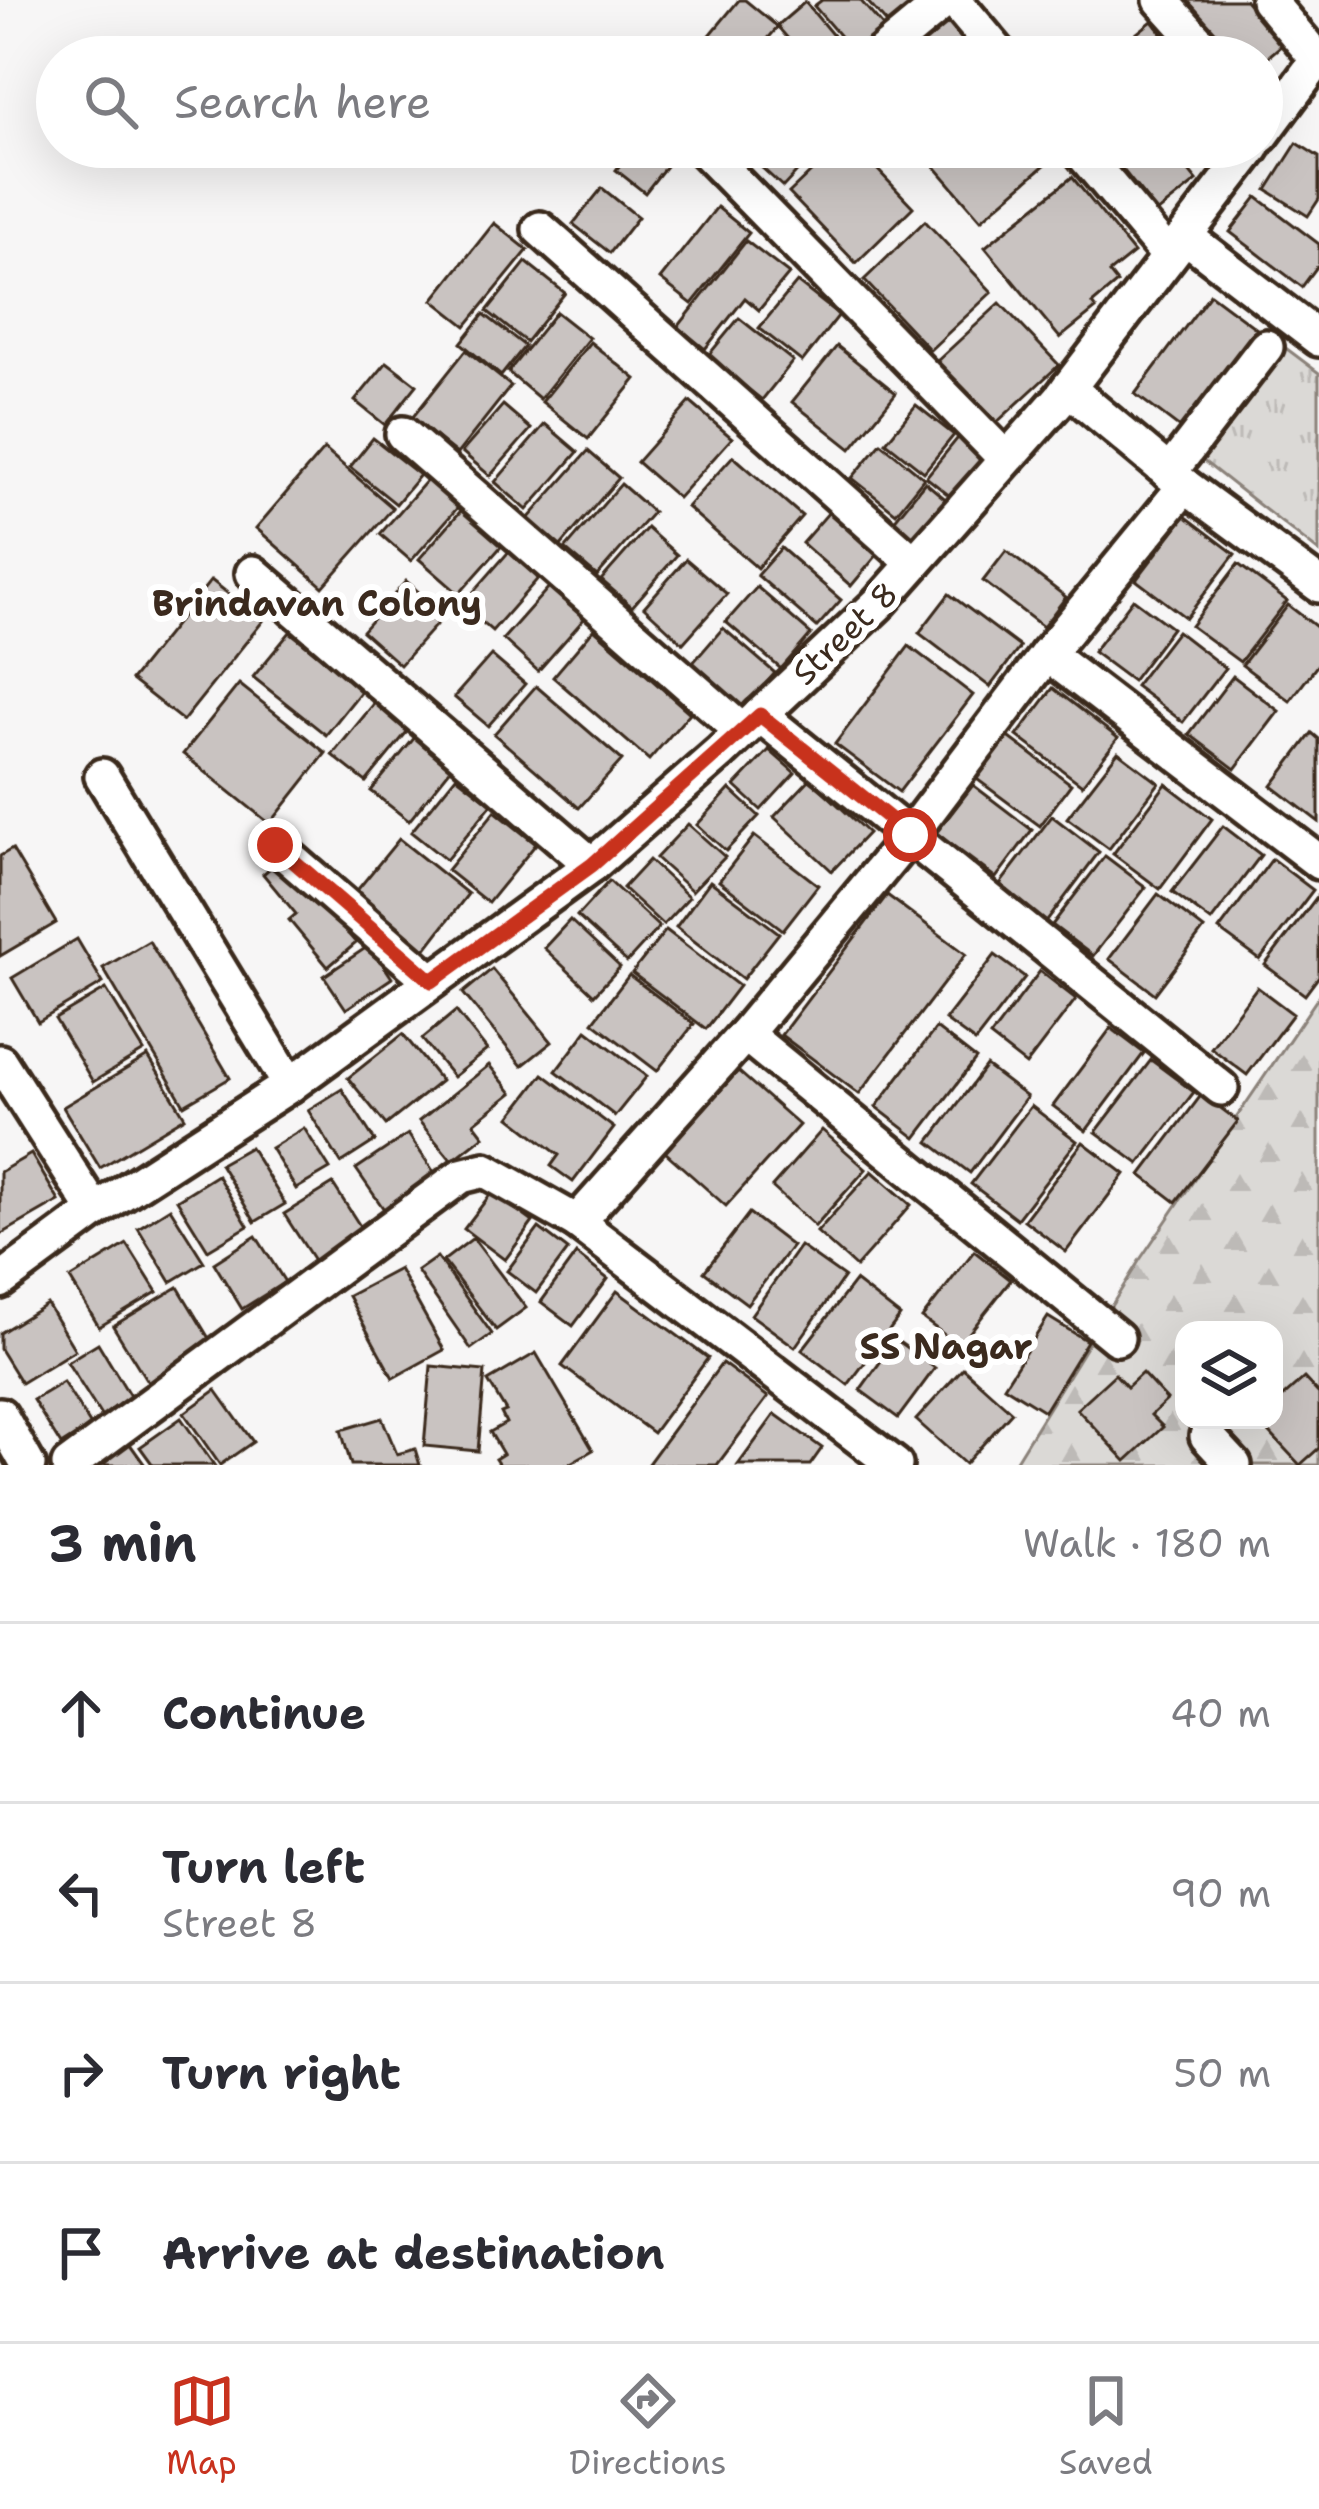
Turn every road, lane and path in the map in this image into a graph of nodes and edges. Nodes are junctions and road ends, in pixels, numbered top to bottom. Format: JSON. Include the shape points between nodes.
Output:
{"nodes":[{"id":1,"x":950,"y":0,"type":"edge"},
{"id":2,"x":1161,"y":0,"type":"edge"},
{"id":3,"x":1268,"y":0,"type":"edge"},
{"id":4,"x":904,"y":36,"type":"edge"},
{"id":5,"x":983,"y":36,"type":"edge"},
{"id":6,"x":1194,"y":36,"type":"edge"},
{"id":7,"x":1318,"y":60,"type":"edge"},
{"id":8,"x":1283,"y":103,"type":"edge"},
{"id":9,"x":722,"y":168,"type":"edge"},
{"id":10,"x":1098,"y":168,"type":"edge"},
{"id":11,"x":1234,"y":168,"type":"edge"},
{"id":12,"x":540,"y":229,"type":"dead end"},
{"id":13,"x":1177,"y":246,"type":"junction"},
{"id":14,"x":1319,"y":339,"type":"edge"},
{"id":15,"x":1265,"y":347,"type":"dead end"},
{"id":16,"x":1068,"y":388,"type":"junction"},
{"id":17,"x":403,"y":434,"type":"dead end"},
{"id":18,"x":1006,"y":459,"type":"junction"},
{"id":19,"x":1178,"y":479,"type":"junction"},
{"id":20,"x":914,"y":563,"type":"junction"},
{"id":21,"x":253,"y":573,"type":"dead end"},
{"id":22,"x":1319,"y":585,"type":"edge"},
{"id":23,"x":1047,"y":654,"type":"junction"},
{"id":24,"x":751,"y":723,"type":"junction"},
{"id":25,"x":102,"y":776,"type":"dead end"},
{"id":26,"x":910,"y":835,"type":"junction"},
{"id":27,"x":275,"y":845,"type":"dead end"},
{"id":28,"x":1319,"y":862,"type":"edge"},
{"id":29,"x":592,"y":865,"type":"junction"},
{"id":30,"x":432,"y":981,"type":"junction"},
{"id":31,"x":745,"y":1034,"type":"junction"},
{"id":32,"x":0,"y":1062,"type":"edge"},
{"id":33,"x":290,"y":1085,"type":"junction"},
{"id":34,"x":1221,"y":1088,"type":"dead end"},
{"id":35,"x":95,"y":1211,"type":"junction"},
{"id":36,"x":577,"y":1222,"type":"junction"},
{"id":37,"x":0,"y":1281,"type":"edge"},
{"id":38,"x":1117,"y":1338,"type":"dead end"},
{"id":39,"x":0,"y":1415,"type":"edge"},
{"id":40,"x":1207,"y":1436,"type":"dead end"},
{"id":41,"x":28,"y":1465,"type":"edge"},
{"id":42,"x":69,"y":1465,"type":"edge"},
{"id":43,"x":895,"y":1465,"type":"edge"},
{"id":44,"x":1234,"y":1465,"type":"edge"}],
"edges":[{"from":1,"to":4,"type":"street"},
{"from":1,"to":5,"type":"street"},
{"from":2,"to":6,"type":"street"},
{"from":3,"to":7,"type":"street"},
{"from":7,"to":8,"type":"street","name":"Street 8"},
{"from":9,"to":18,"type":"street"},
{"from":10,"to":13,"type":"street"},
{"from":11,"to":13,"type":"street","name":"Street 8"},
{"from":12,"to":20,"type":"street"},
{"from":13,"to":14,"type":"street"},
{"from":13,"to":16,"type":"street","name":"Street 8"},
{"from":15,"to":19,"type":"street"},
{"from":16,"to":18,"type":"street","name":"Street 8"},
{"from":16,"to":19,"type":"street"},
{"from":17,"to":24,"type":"street"},
{"from":18,"to":20,"type":"street","name":"Street 8"},
{"from":19,"to":22,"type":"street"},
{"from":19,"to":23,"type":"street"},
{"from":20,"to":24,"type":"street","name":"Street 8"},
{"from":21,"to":29,"type":"street"},
{"from":23,"to":26,"type":"street"},
{"from":23,"to":28,"type":"street"},
{"from":24,"to":26,"type":"street"},
{"from":24,"to":29,"type":"street","name":"Street 8"},
{"from":25,"to":33,"type":"street"},
{"from":26,"to":31,"type":"street"},
{"from":26,"to":34,"type":"street"},
{"from":27,"to":30,"type":"street"},
{"from":29,"to":30,"type":"street","name":"Street 8"},
{"from":30,"to":33,"type":"street","name":"Street 8"},
{"from":31,"to":36,"type":"street"},
{"from":31,"to":38,"type":"street"},
{"from":32,"to":35,"type":"street"},
{"from":33,"to":35,"type":"street","name":"Street 8"},
{"from":35,"to":37,"type":"street","name":"Street 8"},
{"from":36,"to":42,"type":"street","via":[[473,1170]]},
{"from":36,"to":43,"type":"street"},
{"from":39,"to":41,"type":"street"},
{"from":40,"to":44,"type":"street"}]}
